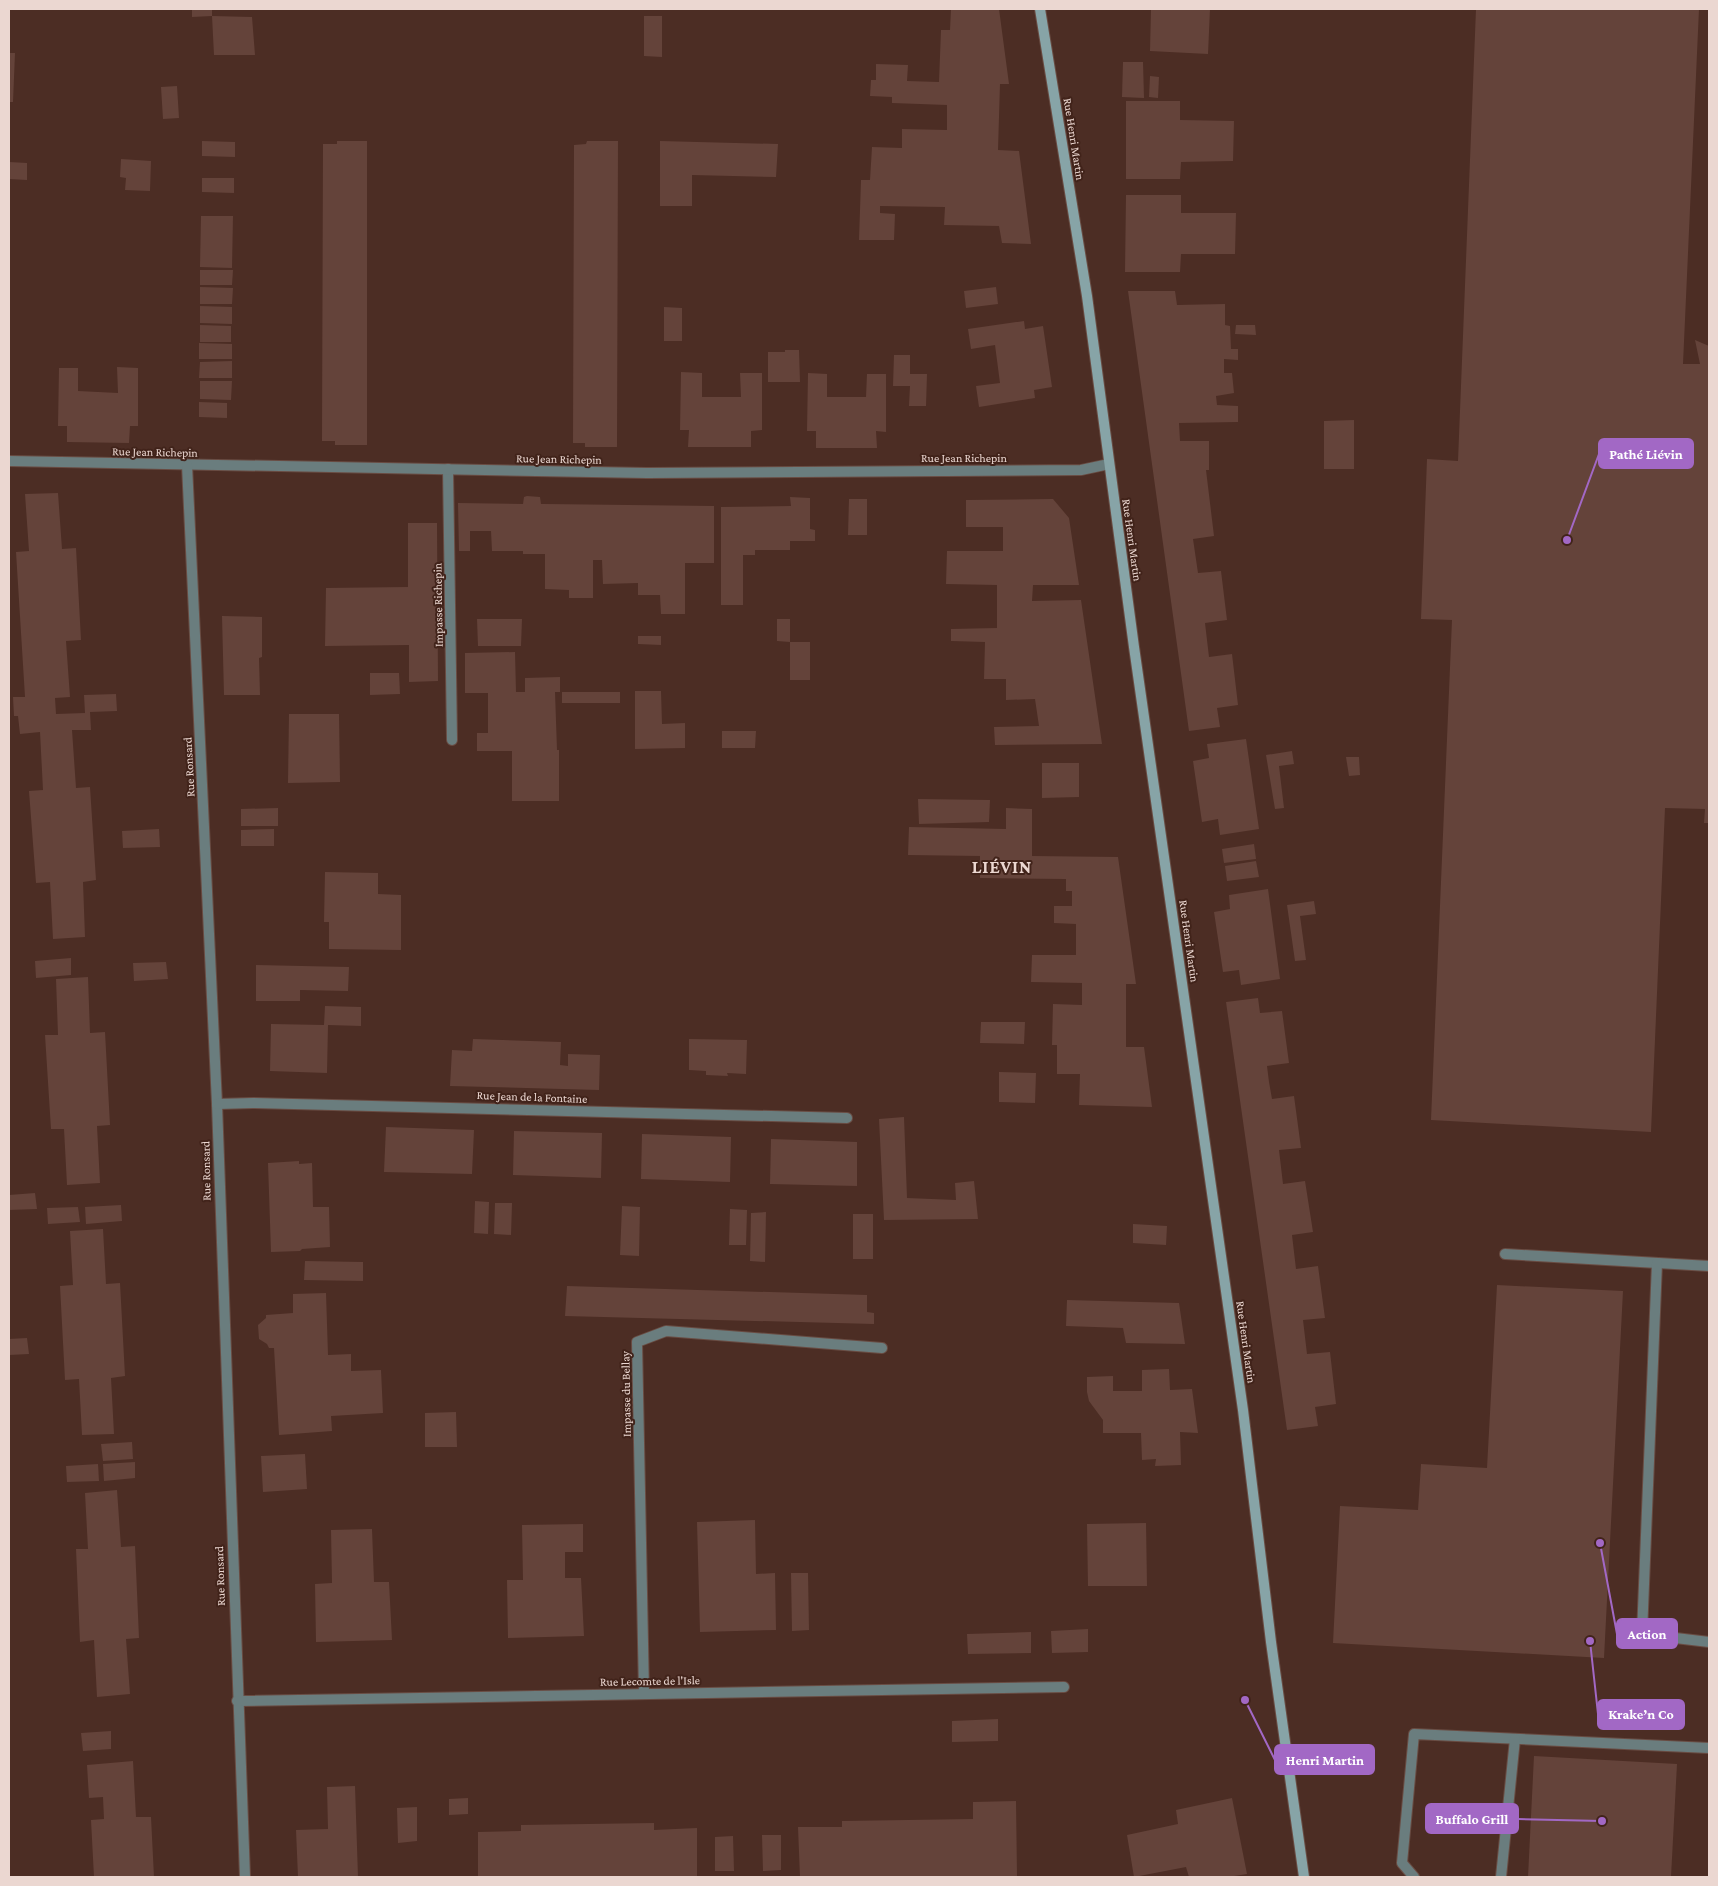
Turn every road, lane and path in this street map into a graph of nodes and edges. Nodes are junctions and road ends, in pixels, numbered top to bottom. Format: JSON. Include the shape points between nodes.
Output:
{"nodes":[{"id":1,"x":1040,"y":9,"type":"edge"},
{"id":2,"x":9,"y":461,"type":"edge"},
{"id":3,"x":1109,"y":464,"type":"junction"},
{"id":4,"x":187,"y":465,"type":"junction"},
{"id":5,"x":448,"y":469,"type":"junction"},
{"id":6,"x":452,"y":740,"type":"dead end"},
{"id":7,"x":217,"y":1104,"type":"junction"},
{"id":8,"x":847,"y":1118,"type":"dead end"},
{"id":9,"x":1505,"y":1254,"type":"dead end"},
{"id":10,"x":1657,"y":1263,"type":"junction"},
{"id":11,"x":1709,"y":1266,"type":"edge"},
{"id":12,"x":882,"y":1348,"type":"dead end"},
{"id":13,"x":1709,"y":1642,"type":"edge"},
{"id":14,"x":1064,"y":1687,"type":"dead end"},
{"id":15,"x":644,"y":1693,"type":"junction"},
{"id":16,"x":237,"y":1701,"type":"junction"},
{"id":17,"x":1516,"y":1739,"type":"junction"},
{"id":18,"x":1709,"y":1748,"type":"edge"},
{"id":19,"x":244,"y":1877,"type":"edge"},
{"id":20,"x":1304,"y":1877,"type":"edge"},
{"id":21,"x":1414,"y":1877,"type":"edge"},
{"id":22,"x":1501,"y":1877,"type":"edge"}],
"edges":[{"from":1,"to":3,"type":"street","name":"Rue Henri Martin","via":[[1087,296]]},
{"from":2,"to":4,"type":"street","name":"Rue Jean Richepin"},
{"from":3,"to":5,"type":"street","name":"Rue Jean Richepin","via":[[1081,470],[647,472]]},
{"from":3,"to":20,"type":"street","name":"Rue Henri Martin","via":[[1243,1410]]},
{"from":4,"to":5,"type":"street","name":"Rue Jean Richepin"},
{"from":4,"to":7,"type":"street","name":"Rue Ronsard"},
{"from":5,"to":6,"type":"street","name":"Impasse Richepin"},
{"from":7,"to":8,"type":"street","name":"Rue Jean de la Fontaine"},
{"from":7,"to":16,"type":"street","name":"Rue Ronsard"},
{"from":9,"to":10,"type":"street"},
{"from":10,"to":11,"type":"street"},
{"from":10,"to":13,"type":"street","via":[[1642,1634]]},
{"from":12,"to":15,"type":"street","name":"Impasse du Bellay","via":[[666,1331],[637,1342]]},
{"from":14,"to":15,"type":"street","name":"Rue Lecomte de l'Isle"},
{"from":15,"to":16,"type":"street","name":"Rue Lecomte de l'Isle"},
{"from":16,"to":19,"type":"street","name":"Rue Ronsard"},
{"from":17,"to":18,"type":"street"},
{"from":17,"to":21,"type":"street","via":[[1414,1734],[1402,1864]]},
{"from":17,"to":22,"type":"street"}]}
